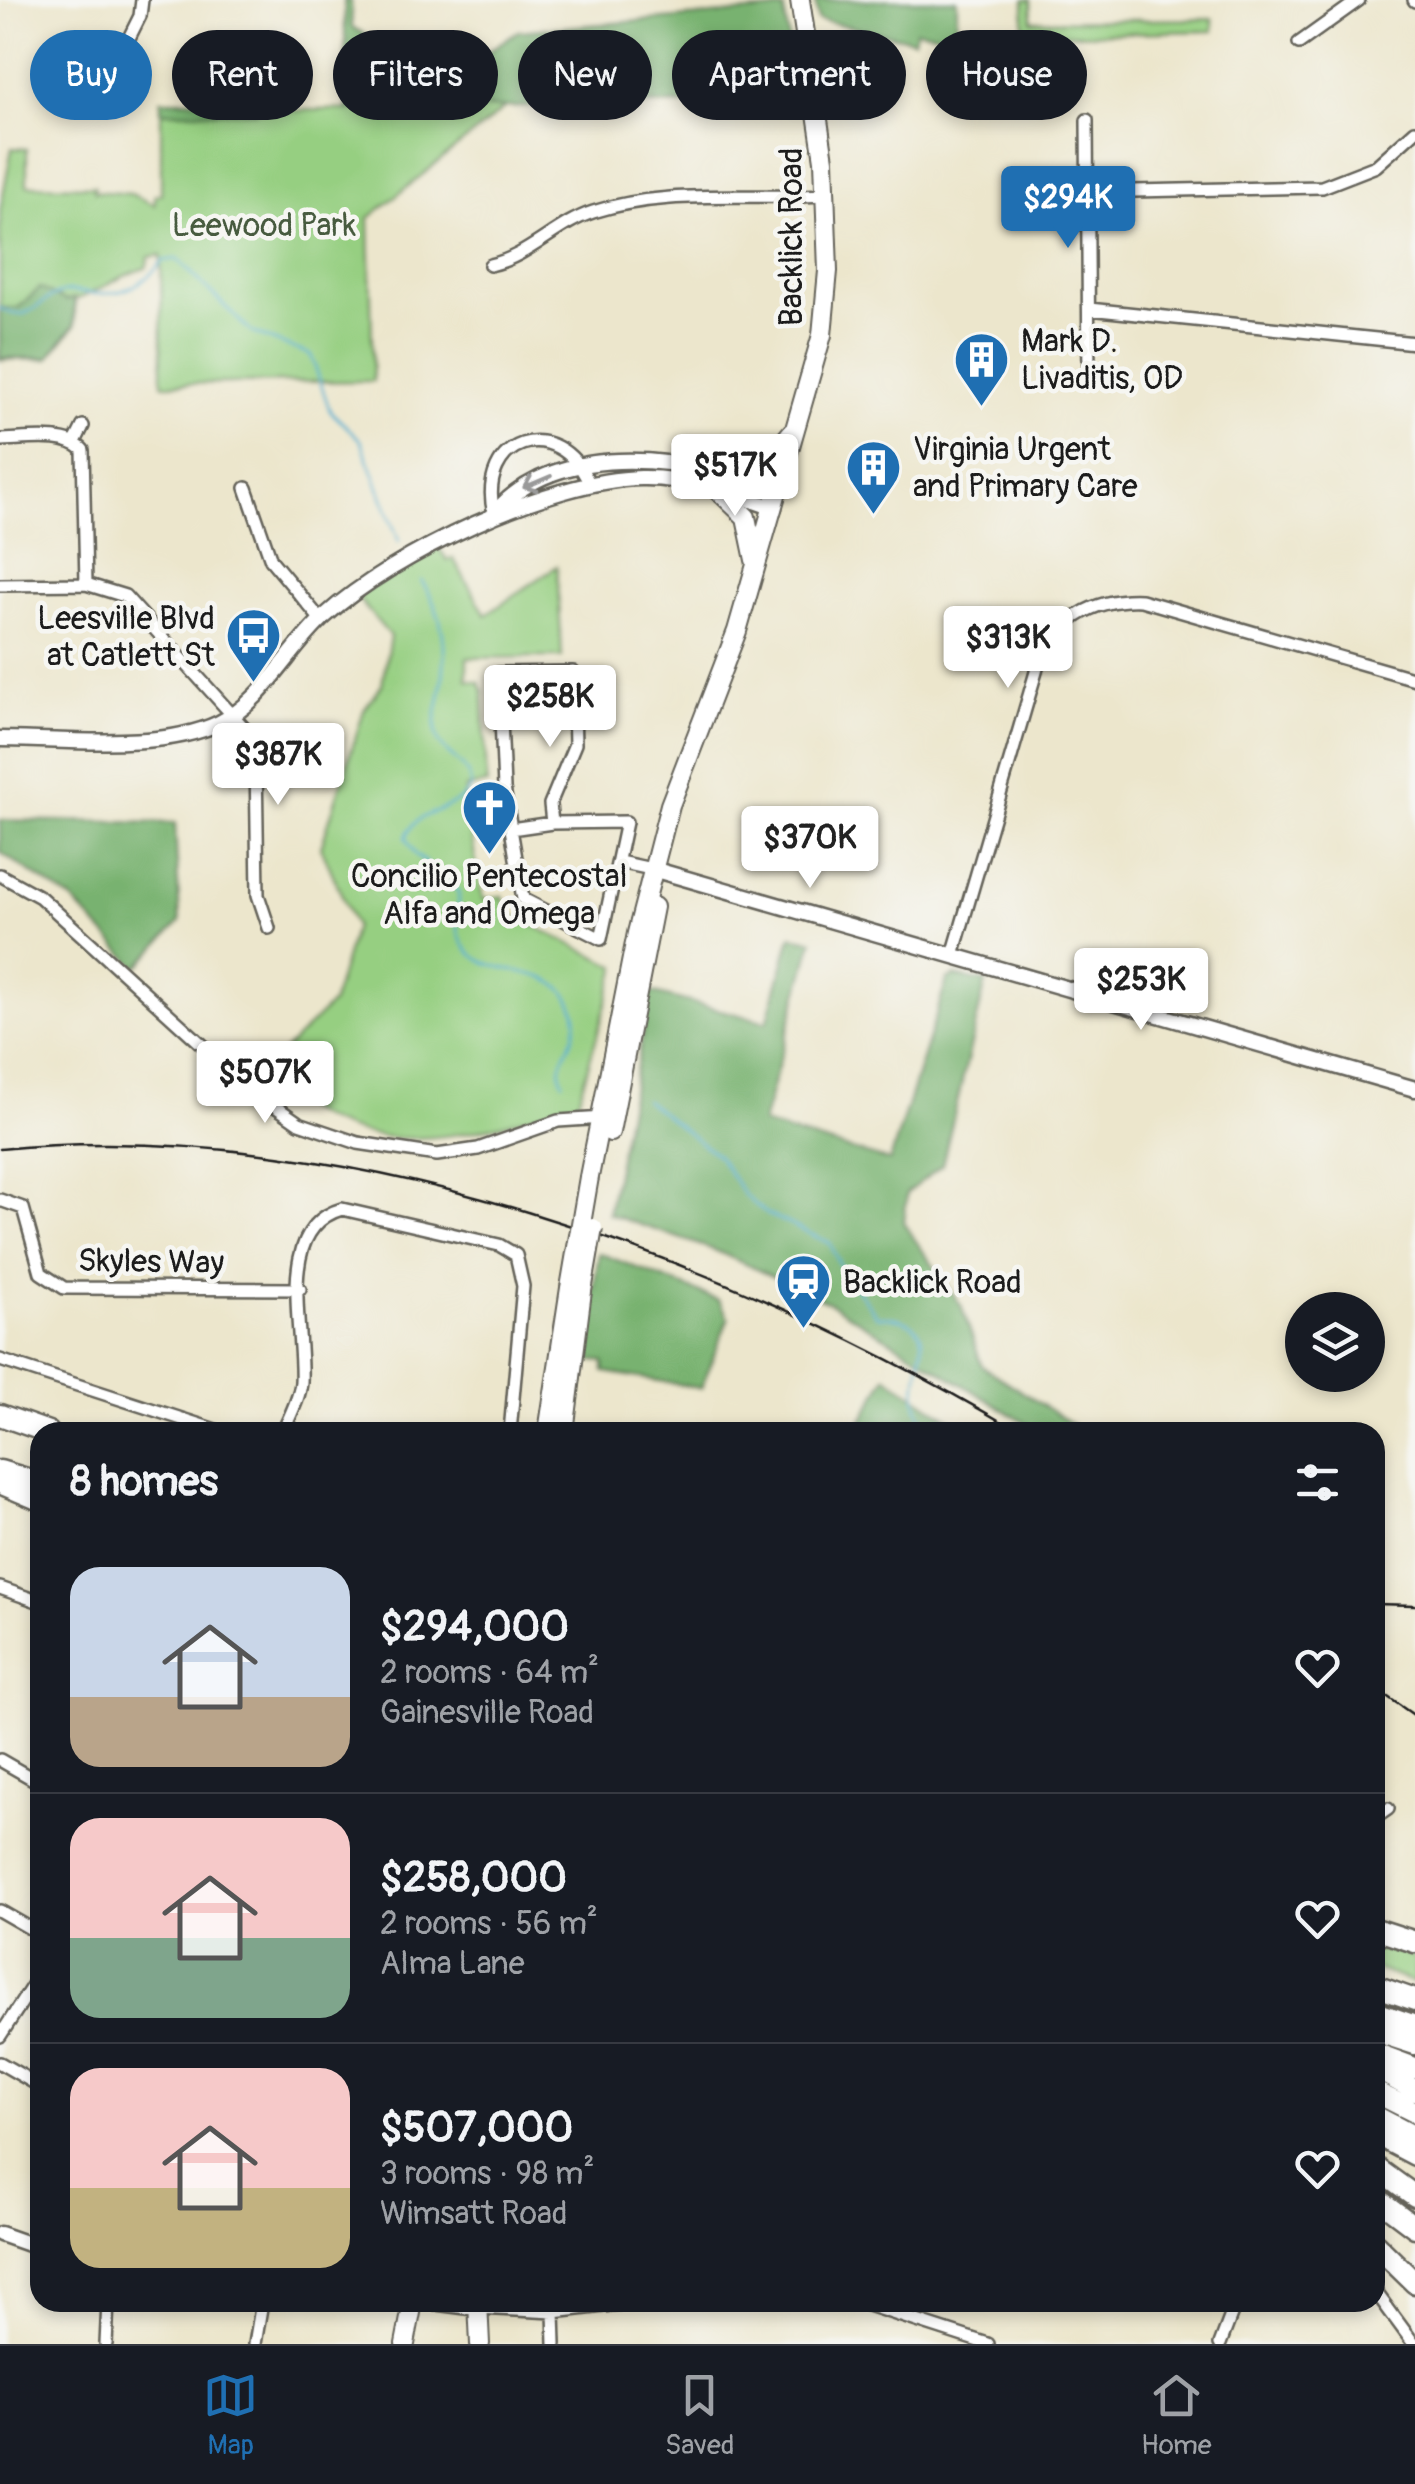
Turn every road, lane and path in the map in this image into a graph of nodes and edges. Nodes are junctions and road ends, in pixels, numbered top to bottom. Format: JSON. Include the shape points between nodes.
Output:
{"nodes":[{"id":1,"x":142,"y":0,"type":"edge"},
{"id":2,"x":800,"y":0,"type":"edge"},
{"id":3,"x":1359,"y":0,"type":"edge"},
{"id":4,"x":133,"y":30,"type":"edge"},
{"id":5,"x":1300,"y":44,"type":"dead end"},
{"id":6,"x":1088,"y":120,"type":"dead end"},
{"id":7,"x":1415,"y":131,"type":"edge"},
{"id":8,"x":1088,"y":192,"type":"junction"},
{"id":9,"x":825,"y":195,"type":"junction"},
{"id":10,"x":490,"y":265,"type":"dead end"},
{"id":11,"x":1089,"y":309,"type":"junction"},
{"id":12,"x":1415,"y":342,"type":"edge"},
{"id":13,"x":1090,"y":381,"type":"dead end"},
{"id":14,"x":799,"y":424,"type":"junction"},
{"id":15,"x":84,"y":426,"type":"dead end"},
{"id":16,"x":0,"y":440,"type":"edge"},
{"id":17,"x":75,"y":442,"type":"junction"},
{"id":18,"x":581,"y":466,"type":"junction"},
{"id":19,"x":589,"y":483,"type":"junction"},
{"id":20,"x":728,"y":486,"type":"junction"},
{"id":21,"x":246,"y":488,"type":"dead end"},
{"id":22,"x":776,"y":500,"type":"junction"},
{"id":23,"x":494,"y":514,"type":"junction"},
{"id":24,"x":756,"y":570,"type":"junction"},
{"id":25,"x":0,"y":584,"type":"edge"},
{"id":26,"x":86,"y":584,"type":"junction"},
{"id":27,"x":321,"y":620,"type":"junction"},
{"id":28,"x":1415,"y":679,"type":"edge"},
{"id":29,"x":234,"y":715,"type":"junction"},
{"id":30,"x":0,"y":739,"type":"edge"},
{"id":31,"x":552,"y":822,"type":"junction"},
{"id":32,"x":511,"y":829,"type":"junction"},
{"id":33,"x":619,"y":862,"type":"junction"},
{"id":34,"x":656,"y":870,"type":"junction"},
{"id":35,"x":0,"y":875,"type":"edge"},
{"id":36,"x":269,"y":928,"type":"dead end"},
{"id":37,"x":953,"y":955,"type":"junction"},
{"id":38,"x":1415,"y":1089,"type":"edge"},
{"id":39,"x":606,"y":1118,"type":"junction"},
{"id":40,"x":0,"y":1200,"type":"edge"},
{"id":41,"x":300,"y":1289,"type":"junction"},
{"id":42,"x":576,"y":1290,"type":"junction"},
{"id":43,"x":0,"y":1360,"type":"edge"},
{"id":44,"x":191,"y":1422,"type":"edge"},
{"id":45,"x":287,"y":1422,"type":"edge"},
{"id":46,"x":511,"y":1422,"type":"edge"},
{"id":47,"x":550,"y":1422,"type":"edge"},
{"id":48,"x":565,"y":1422,"type":"edge"},
{"id":49,"x":0,"y":1471,"type":"edge"},
{"id":50,"x":30,"y":1480,"type":"edge"},
{"id":51,"x":0,"y":1484,"type":"edge"},
{"id":52,"x":30,"y":1496,"type":"edge"},
{"id":53,"x":0,"y":1588,"type":"edge"},
{"id":54,"x":30,"y":1598,"type":"edge"},
{"id":55,"x":0,"y":1760,"type":"edge"},
{"id":56,"x":30,"y":1777,"type":"edge"},
{"id":57,"x":1388,"y":1809,"type":"dead end"},
{"id":58,"x":1385,"y":1811,"type":"edge"},
{"id":59,"x":0,"y":1911,"type":"edge"},
{"id":60,"x":30,"y":1928,"type":"edge"},
{"id":61,"x":1385,"y":1932,"type":"edge"},
{"id":62,"x":1415,"y":1942,"type":"edge"},
{"id":63,"x":30,"y":1990,"type":"edge"},
{"id":64,"x":1385,"y":1990,"type":"edge"},
{"id":65,"x":1415,"y":2000,"type":"edge"},
{"id":66,"x":1385,"y":2016,"type":"edge"},
{"id":67,"x":1415,"y":2026,"type":"edge"},
{"id":68,"x":1385,"y":2034,"type":"edge"},
{"id":69,"x":0,"y":2036,"type":"edge"},
{"id":70,"x":1415,"y":2044,"type":"edge"},
{"id":71,"x":1385,"y":2058,"type":"edge"},
{"id":72,"x":0,"y":2062,"type":"edge"},
{"id":73,"x":1415,"y":2068,"type":"edge"},
{"id":74,"x":1385,"y":2074,"type":"edge"},
{"id":75,"x":30,"y":2080,"type":"edge"},
{"id":76,"x":1415,"y":2090,"type":"edge"},
{"id":77,"x":1385,"y":2097,"type":"edge"},
{"id":78,"x":1415,"y":2112,"type":"edge"},
{"id":79,"x":1385,"y":2124,"type":"edge"},
{"id":80,"x":1385,"y":2138,"type":"edge"},
{"id":81,"x":1414,"y":2149,"type":"edge"},
{"id":82,"x":1385,"y":2174,"type":"edge"},
{"id":83,"x":1415,"y":2196,"type":"edge"},
{"id":84,"x":1385,"y":2204,"type":"edge"},
{"id":85,"x":1415,"y":2227,"type":"edge"},
{"id":86,"x":0,"y":2234,"type":"edge"},
{"id":87,"x":30,"y":2244,"type":"edge"},
{"id":88,"x":1385,"y":2254,"type":"edge"},
{"id":89,"x":1415,"y":2283,"type":"edge"},
{"id":90,"x":1385,"y":2304,"type":"edge"},
{"id":91,"x":108,"y":2312,"type":"edge"},
{"id":92,"x":260,"y":2312,"type":"edge"},
{"id":93,"x":412,"y":2312,"type":"edge"},
{"id":94,"x":478,"y":2312,"type":"edge"},
{"id":95,"x":554,"y":2312,"type":"edge"},
{"id":96,"x":906,"y":2312,"type":"edge"},
{"id":97,"x":1232,"y":2312,"type":"edge"},
{"id":98,"x":106,"y":2344,"type":"edge"},
{"id":99,"x":255,"y":2344,"type":"edge"},
{"id":100,"x":404,"y":2344,"type":"edge"},
{"id":101,"x":480,"y":2344,"type":"edge"},
{"id":102,"x":555,"y":2344,"type":"edge"},
{"id":103,"x":988,"y":2344,"type":"edge"},
{"id":104,"x":1220,"y":2344,"type":"edge"},
{"id":105,"x":1414,"y":2344,"type":"edge"}],
"edges":[{"from":1,"to":4,"type":"street"},
{"from":2,"to":9,"type":"main road","name":"Backlick Road"},
{"from":3,"to":5,"type":"street"},
{"from":6,"to":8,"type":"street"},
{"from":7,"to":8,"type":"street","via":[[1376,166],[1322,188]]},
{"from":8,"to":11,"type":"street"},
{"from":9,"to":10,"type":"street","via":[[624,204],[568,222]]},
{"from":9,"to":14,"type":"main road","name":"Backlick Road","via":[[826,304]]},
{"from":11,"to":12,"type":"street"},
{"from":11,"to":13,"type":"street"},
{"from":14,"to":20,"type":"main road","via":[[760,472]]},
{"from":14,"to":22,"type":"main road","name":"Backlick Road"},
{"from":15,"to":17,"type":"street"},
{"from":16,"to":17,"type":"street"},
{"from":17,"to":26,"type":"street","via":[[86,458]]},
{"from":18,"to":19,"type":"street"},
{"from":18,"to":20,"type":"street","via":[[657,462]]},
{"from":18,"to":23,"type":"street","one_way":true,"via":[[514,492]]},
{"from":18,"to":23,"type":"street","via":[[555,444],[514,448],[492,476]]},
{"from":19,"to":20,"type":"street","via":[[664,479]]},
{"from":19,"to":23,"type":"street"},
{"from":20,"to":22,"type":"street"},
{"from":20,"to":24,"type":"main road","via":[[746,517]]},
{"from":21,"to":27,"type":"street","via":[[271,560]]},
{"from":22,"to":24,"type":"main road","name":"Backlick Road"},
{"from":23,"to":27,"type":"street","via":[[368,584]]},
{"from":24,"to":34,"type":"main road","name":"Backlick Road","via":[[674,793]]},
{"from":25,"to":26,"type":"street"},
{"from":26,"to":29,"type":"street","via":[[138,606]]},
{"from":27,"to":29,"type":"street"},
{"from":28,"to":37,"type":"street","via":[[1141,600],[1114,601],[1076,616],[1038,664]]},
{"from":29,"to":30,"type":"street","via":[[159,738]]},
{"from":29,"to":36,"type":"street","via":[[256,759],[258,895]]},
{"from":31,"to":32,"type":"street"},
{"from":31,"to":32,"type":"street","via":[[550,804],[574,744],[573,672],[499,673]]},
{"from":31,"to":33,"type":"street","via":[[626,822]]},
{"from":32,"to":33,"type":"street","via":[[526,903],[601,939]]},
{"from":33,"to":34,"type":"street"},
{"from":34,"to":37,"type":"street"},
{"from":34,"to":39,"type":"main road","name":"Backlick Road","via":[[651,930]]},
{"from":35,"to":39,"type":"street","via":[[40,897],[252,1090],[299,1123],[358,1143],[437,1155],[478,1149],[571,1118]]},
{"from":37,"to":38,"type":"street"},
{"from":39,"to":42,"type":"main road","name":"Backlick Road","bridge":true},
{"from":40,"to":41,"type":"street","name":"Skyles Way","via":[[23,1208],[41,1273],[64,1288]]},
{"from":41,"to":45,"type":"street","via":[[301,1386]]},
{"from":41,"to":46,"type":"street","via":[[302,1242],[321,1219],[342,1209],[511,1251],[523,1286]]},
{"from":42,"to":47,"type":"main road","name":"Backlick Road"},
{"from":42,"to":48,"type":"main road","name":"Backlick Road"},
{"from":43,"to":44,"type":"street"},
{"from":49,"to":50,"type":"highway"},
{"from":51,"to":52,"type":"highway"},
{"from":53,"to":54,"type":"street"},
{"from":55,"to":56,"type":"street"},
{"from":57,"to":58,"type":"street"},
{"from":59,"to":60,"type":"street"},
{"from":61,"to":62,"type":"highway"},
{"from":63,"to":69,"type":"street"},
{"from":64,"to":65,"type":"highway"},
{"from":66,"to":67,"type":"highway"},
{"from":68,"to":70,"type":"highway"},
{"from":71,"to":73,"type":"highway"},
{"from":72,"to":75,"type":"street"},
{"from":74,"to":76,"type":"highway"},
{"from":77,"to":78,"type":"highway"},
{"from":79,"to":81,"type":"highway"},
{"from":80,"to":81,"type":"highway"},
{"from":82,"to":83,"type":"highway"},
{"from":84,"to":85,"type":"highway"},
{"from":86,"to":87,"type":"street"},
{"from":88,"to":89,"type":"highway"},
{"from":90,"to":105,"type":"street"},
{"from":91,"to":98,"type":"street"},
{"from":92,"to":99,"type":"street"},
{"from":93,"to":100,"type":"main road"},
{"from":94,"to":101,"type":"main road"},
{"from":95,"to":102,"type":"street"},
{"from":96,"to":103,"type":"street"},
{"from":97,"to":104,"type":"street"}]}
